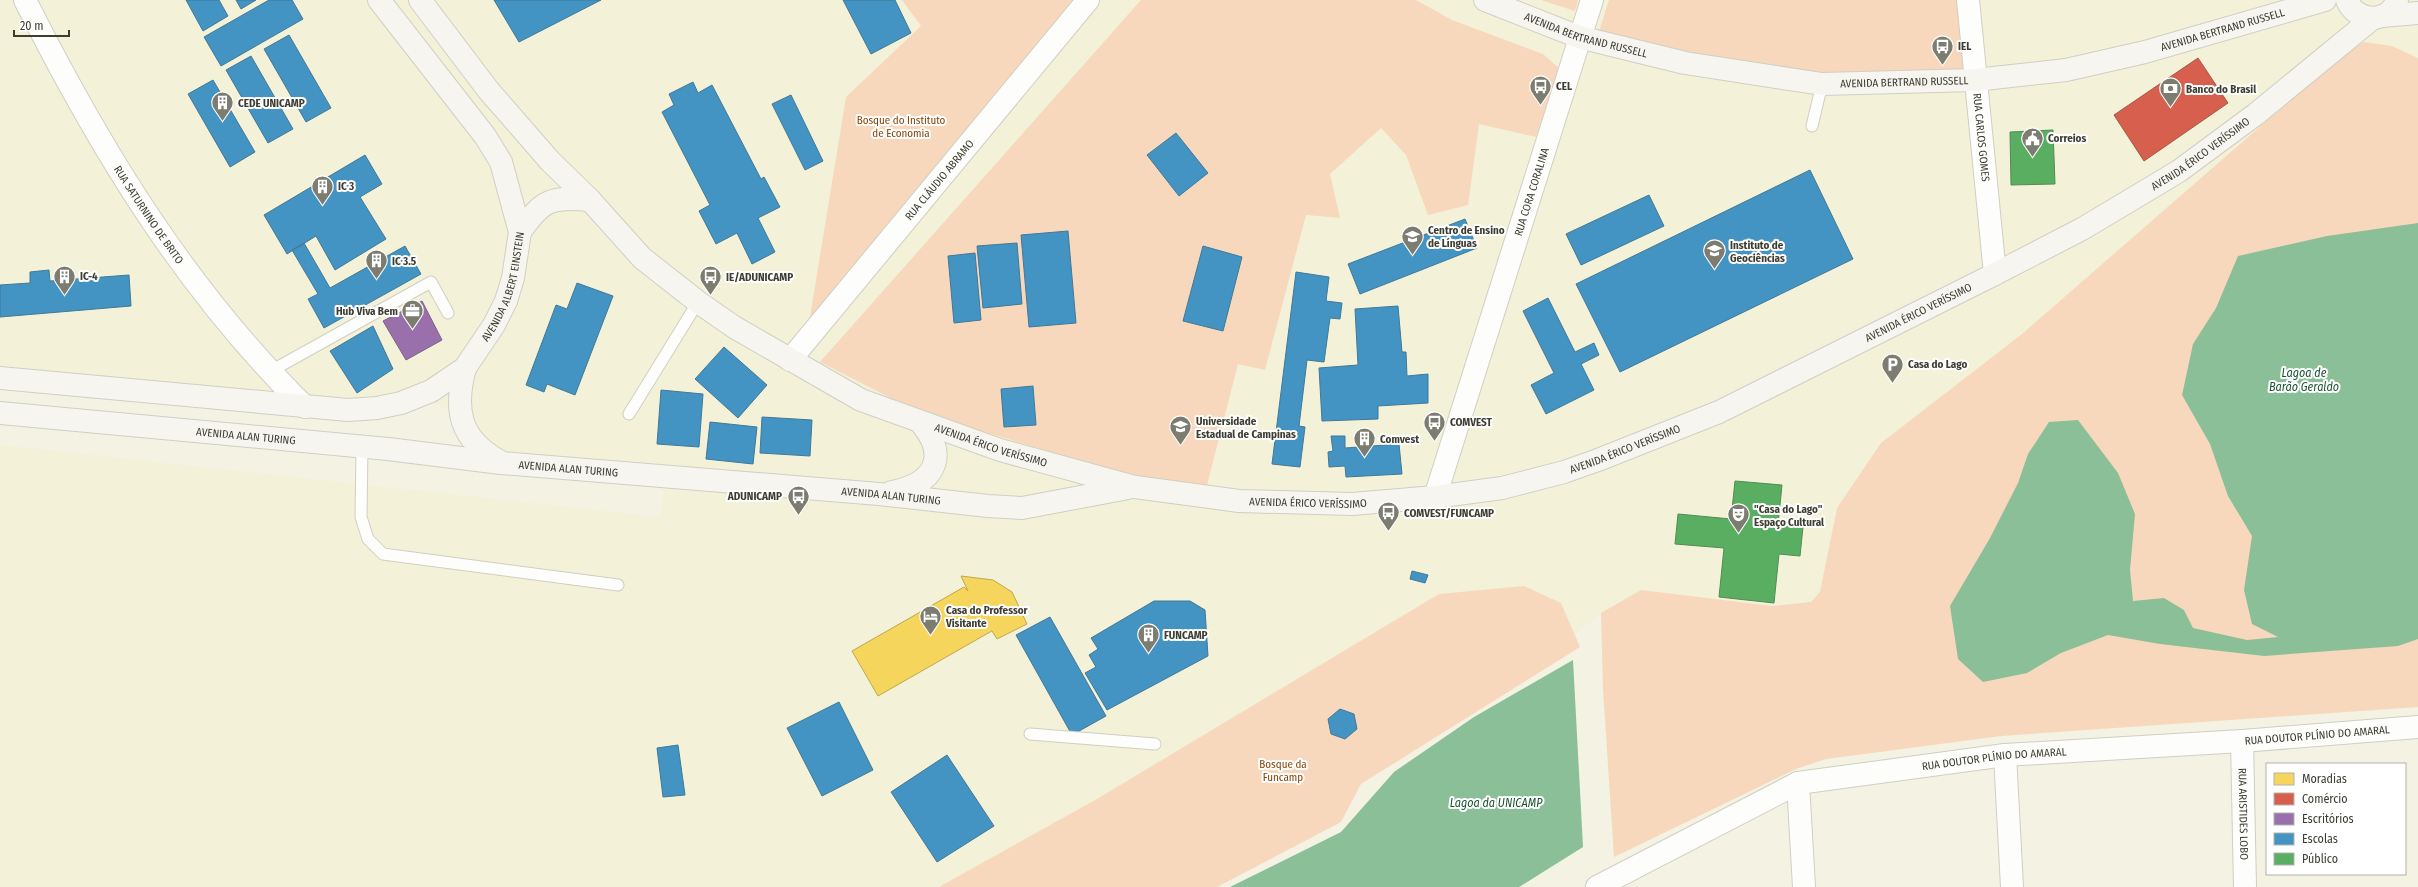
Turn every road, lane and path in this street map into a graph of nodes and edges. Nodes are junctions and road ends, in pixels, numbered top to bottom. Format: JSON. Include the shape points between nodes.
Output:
{"nodes":[{"id":1,"x":25,"y":0,"type":"edge"},
{"id":2,"x":379,"y":0,"type":"edge"},
{"id":3,"x":420,"y":0,"type":"edge"},
{"id":4,"x":1088,"y":0,"type":"edge"},
{"id":5,"x":1485,"y":0,"type":"edge"},
{"id":6,"x":1592,"y":0,"type":"edge"},
{"id":7,"x":1968,"y":0,"type":"edge"},
{"id":8,"x":2325,"y":0,"type":"edge"},
{"id":9,"x":2347,"y":0,"type":"edge"},
{"id":10,"x":2396,"y":0,"type":"edge"},
{"id":11,"x":2418,"y":13,"type":"edge"},
{"id":12,"x":2378,"y":17,"type":"junction"},
{"id":13,"x":1579,"y":37,"type":"junction"},
{"id":14,"x":1975,"y":80,"type":"junction"},
{"id":15,"x":1822,"y":84,"type":"junction"},
{"id":16,"x":489,"y":91,"type":"junction"},
{"id":17,"x":461,"y":108,"type":"junction"},
{"id":18,"x":1812,"y":126,"type":"dead end"},
{"id":19,"x":590,"y":200,"type":"junction"},
{"id":20,"x":520,"y":232,"type":"junction"},
{"id":21,"x":1995,"y":274,"type":"junction"},
{"id":22,"x":698,"y":302,"type":"junction"},
{"id":23,"x":448,"y":313,"type":"dead end"},
{"id":24,"x":790,"y":360,"type":"junction"},
{"id":25,"x":465,"y":368,"type":"junction"},
{"id":26,"x":269,"y":372,"type":"junction"},
{"id":27,"x":0,"y":378,"type":"edge"},
{"id":28,"x":305,"y":407,"type":"junction"},
{"id":29,"x":0,"y":413,"type":"edge"},
{"id":30,"x":629,"y":414,"type":"dead end"},
{"id":31,"x":921,"y":423,"type":"junction"},
{"id":32,"x":362,"y":447,"type":"junction"},
{"id":33,"x":501,"y":463,"type":"junction"},
{"id":34,"x":1135,"y":487,"type":"junction"},
{"id":35,"x":879,"y":494,"type":"junction"},
{"id":36,"x":1435,"y":497,"type":"junction"},
{"id":37,"x":618,"y":585,"type":"dead end"},
{"id":38,"x":2418,"y":727,"type":"edge"},
{"id":39,"x":1030,"y":734,"type":"dead end"},
{"id":40,"x":2242,"y":741,"type":"junction"},
{"id":41,"x":1155,"y":744,"type":"dead end"},
{"id":42,"x":2005,"y":755,"type":"junction"},
{"id":43,"x":1798,"y":783,"type":"junction"},
{"id":44,"x":1603,"y":885,"type":"edge"},
{"id":45,"x":1804,"y":887,"type":"edge"},
{"id":46,"x":2012,"y":887,"type":"edge"},
{"id":47,"x":2245,"y":887,"type":"edge"}],
"edges":[{"from":1,"to":26,"type":"street","name":"RUA SATURNINO DE BRITO","via":[[59,68],[138,202],[198,286],[244,345]]},
{"from":2,"to":17,"type":"street","name":"AVENIDA ALBERT EINSTEIN"},
{"from":3,"to":16,"type":"street"},
{"from":4,"to":24,"type":"street","name":"RUA CLÁUDIO ABRAMO"},
{"from":5,"to":13,"type":"street","name":"AVENIDA BERTRAND RUSSELL"},
{"from":6,"to":13,"type":"street","name":"RUA CORA CORALINA"},
{"from":7,"to":14,"type":"street","name":"RUA CARLOS GOMES"},
{"from":8,"to":14,"type":"street","name":"AVENIDA BERTRAND RUSSELL","via":[[2145,52],[2066,70]]},
{"from":9,"to":12,"type":"street","via":[[2357,14]]},
{"from":10,"to":12,"type":"street","name":"AVENIDA ÉRICO VERÍSSIMO","via":[[2390,11]]},
{"from":11,"to":12,"type":"street"},
{"from":12,"to":21,"type":"street","name":"AVENIDA ÉRICO VERÍSSIMO","via":[[2180,171],[2082,229]]},
{"from":13,"to":15,"type":"street","name":"AVENIDA BERTRAND RUSSELL","via":[[1685,63]]},
{"from":13,"to":36,"type":"street","name":"RUA CORA CORALINA"},
{"from":14,"to":15,"type":"street","name":"AVENIDA BERTRAND RUSSELL"},
{"from":14,"to":21,"type":"street","name":"RUA CARLOS GOMES"},
{"from":15,"to":18,"type":"lane"},
{"from":16,"to":17,"type":"street","via":[[487,101],[480,108]]},
{"from":16,"to":19,"type":"street","via":[[550,161]]},
{"from":17,"to":20,"type":"street","name":"AVENIDA ALBERT EINSTEIN","via":[[485,136],[501,162]]},
{"from":19,"to":20,"type":"street","via":[[563,198],[549,202],[533,213]]},
{"from":19,"to":22,"type":"street","via":[[642,258]]},
{"from":20,"to":25,"type":"street","name":"AVENIDA ALBERT EINSTEIN","via":[[513,278],[506,302]]},
{"from":21,"to":36,"type":"street","name":"AVENIDA ÉRICO VERÍSSIMO","via":[[1715,414],[1564,472],[1502,488]]},
{"from":22,"to":24,"type":"street"},
{"from":22,"to":30,"type":"lane"},
{"from":23,"to":26,"type":"lane","via":[[431,282]]},
{"from":24,"to":31,"type":"street","name":"AVENIDA ÉRICO VERÍSSIMO","via":[[861,400]]},
{"from":25,"to":28,"type":"street","name":"AVENIDA ALBERT EINSTEIN","via":[[431,391],[401,403],[348,410]]},
{"from":25,"to":33,"type":"street","via":[[459,390],[463,424],[470,438],[482,452]]},
{"from":26,"to":28,"type":"street","name":"RUA SATURNINO DE BRITO"},
{"from":27,"to":28,"type":"street"},
{"from":29,"to":32,"type":"street","name":"AVENIDA ALAN TURING"},
{"from":31,"to":34,"type":"street","name":"AVENIDA ÉRICO VERÍSSIMO","via":[[1000,450]]},
{"from":31,"to":35,"type":"street","via":[[935,445],[936,460],[931,471],[921,482],[908,489]]},
{"from":32,"to":33,"type":"street","name":"AVENIDA ALAN TURING"},
{"from":32,"to":37,"type":"lane","via":[[361,517],[368,539],[383,554]]},
{"from":33,"to":35,"type":"street","name":"AVENIDA ALAN TURING"},
{"from":34,"to":35,"type":"street","name":"AVENIDA ALAN TURING","via":[[1022,508]]},
{"from":34,"to":36,"type":"street","name":"AVENIDA ÉRICO VERÍSSIMO","via":[[1239,501],[1352,504]]},
{"from":38,"to":40,"type":"street","name":"RUA DOUTOR PLÍNIO DO AMARAL"},
{"from":39,"to":41,"type":"lane"},
{"from":40,"to":42,"type":"street","name":"RUA DOUTOR PLÍNIO DO AMARAL"},
{"from":40,"to":47,"type":"street","name":"RUA ARISTIDES LOBO"},
{"from":42,"to":43,"type":"street","name":"RUA DOUTOR PLÍNIO DO AMARAL"},
{"from":42,"to":46,"type":"street"},
{"from":43,"to":44,"type":"street","name":"RUA DOUTOR PLÍNIO DO AMARAL"},
{"from":43,"to":45,"type":"street"}]}
